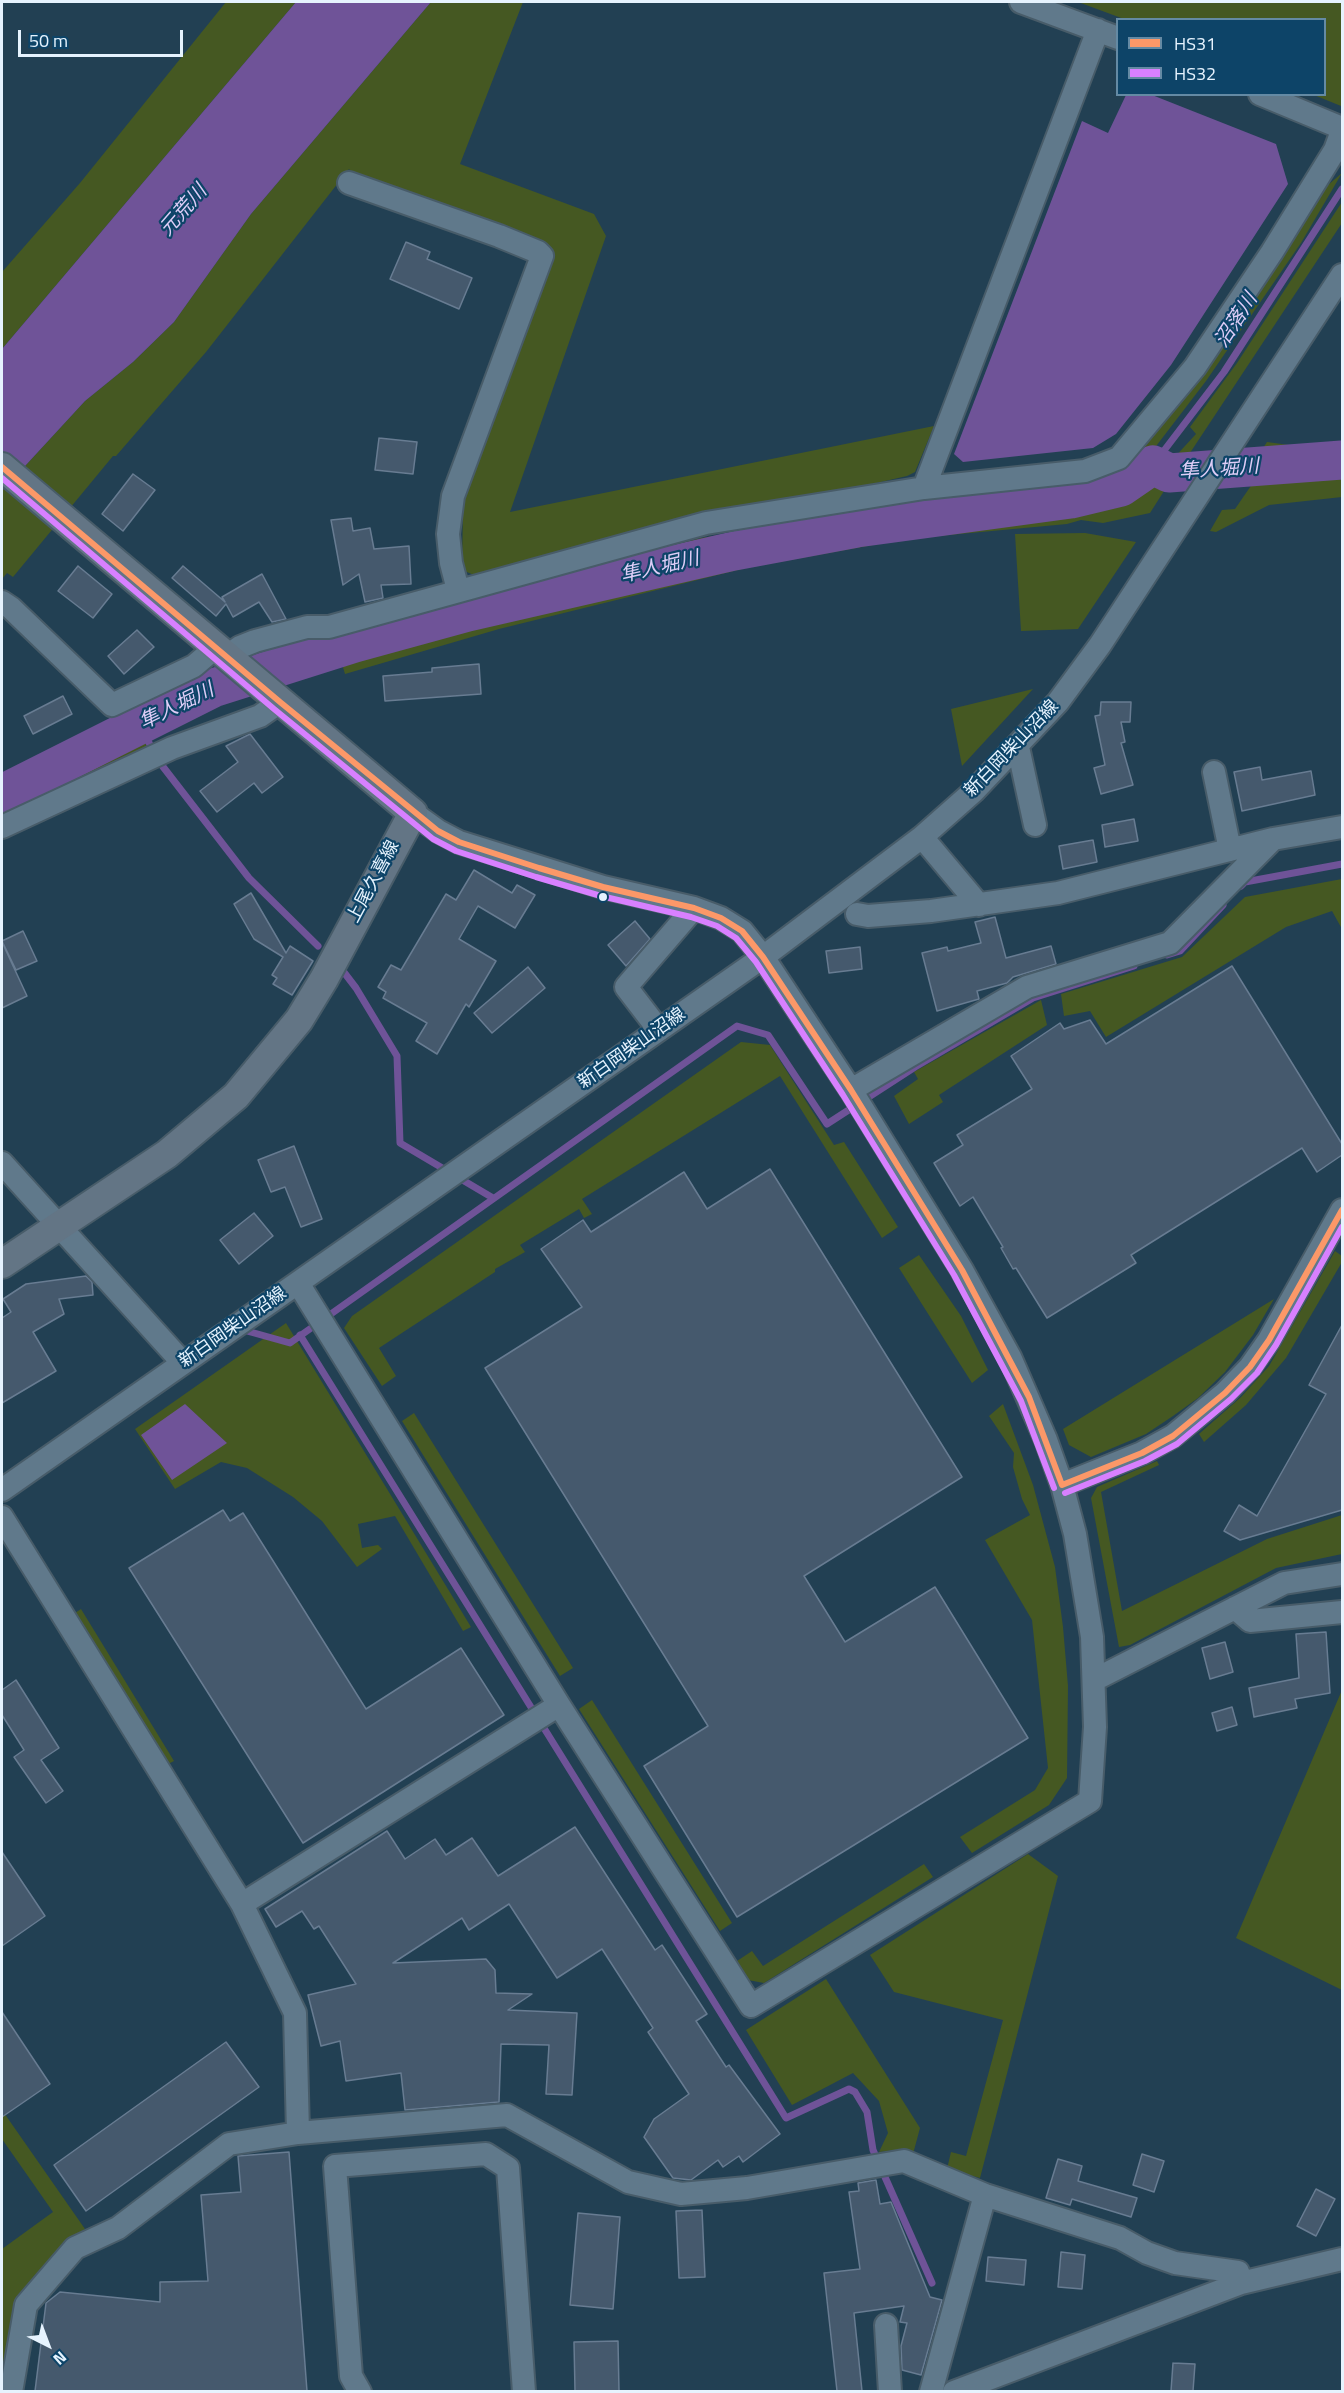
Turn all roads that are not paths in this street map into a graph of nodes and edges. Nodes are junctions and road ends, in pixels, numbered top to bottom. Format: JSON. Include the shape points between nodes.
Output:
{"nodes":[{"id":1,"x":1021,"y":2,"type":"edge"},
{"id":2,"x":1108,"y":34,"type":"edge"},
{"id":3,"x":1265,"y":96,"type":"edge"},
{"id":4,"x":1342,"y":129,"type":"edge"},
{"id":5,"x":349,"y":183,"type":"dead end"},
{"id":6,"x":1342,"y":275,"type":"edge"},
{"id":7,"x":2,"y":467,"type":"edge"},
{"id":8,"x":924,"y":488,"type":"junction"},
{"id":9,"x":458,"y":590,"type":"junction"},
{"id":10,"x":2,"y":602,"type":"edge"},
{"id":11,"x":224,"y":654,"type":"junction"},
{"id":12,"x":280,"y":702,"type":"junction"},
{"id":13,"x":1018,"y":747,"type":"junction"},
{"id":14,"x":1214,"y":772,"type":"dead end"},
{"id":15,"x":413,"y":813,"type":"junction"},
{"id":16,"x":1035,"y":825,"type":"dead end"},
{"id":17,"x":2,"y":827,"type":"edge"},
{"id":18,"x":1342,"y":827,"type":"edge"},
{"id":19,"x":922,"y":837,"type":"junction"},
{"id":20,"x":1273,"y":839,"type":"junction"},
{"id":21,"x":1230,"y":850,"type":"junction"},
{"id":22,"x":979,"y":905,"type":"junction"},
{"id":23,"x":694,"y":908,"type":"junction"},
{"id":24,"x":857,"y":914,"type":"dead end"},
{"id":25,"x":763,"y":957,"type":"junction"},
{"id":26,"x":659,"y":1030,"type":"junction"},
{"id":27,"x":851,"y":1090,"type":"junction"},
{"id":28,"x":2,"y":1163,"type":"edge"},
{"id":29,"x":1342,"y":1210,"type":"edge"},
{"id":30,"x":59,"y":1226,"type":"junction"},
{"id":31,"x":2,"y":1264,"type":"edge"},
{"id":32,"x":298,"y":1283,"type":"junction"},
{"id":33,"x":183,"y":1363,"type":"junction"},
{"id":34,"x":1062,"y":1485,"type":"junction"},
{"id":35,"x":2,"y":1490,"type":"edge"},
{"id":36,"x":2,"y":1517,"type":"edge"},
{"id":37,"x":1342,"y":1574,"type":"edge"},
{"id":38,"x":1235,"y":1608,"type":"junction"},
{"id":39,"x":1342,"y":1612,"type":"edge"},
{"id":40,"x":1094,"y":1680,"type":"junction"},
{"id":41,"x":559,"y":1705,"type":"junction"},
{"id":42,"x":242,"y":1904,"type":"junction"},
{"id":43,"x":298,"y":2133,"type":"junction"},
{"id":44,"x":985,"y":2194,"type":"junction"},
{"id":45,"x":1342,"y":2259,"type":"edge"},
{"id":46,"x":1241,"y":2283,"type":"junction"},
{"id":47,"x":886,"y":2325,"type":"dead end"},
{"id":48,"x":11,"y":2391,"type":"edge"},
{"id":49,"x":360,"y":2391,"type":"edge"},
{"id":50,"x":524,"y":2391,"type":"edge"},
{"id":51,"x":890,"y":2391,"type":"edge"},
{"id":52,"x":931,"y":2391,"type":"edge"},
{"id":53,"x":954,"y":2391,"type":"edge"}],
"edges":[{"from":1,"to":2,"type":"street"},
{"from":2,"to":8,"type":"street"},
{"from":3,"to":4,"type":"street"},
{"from":4,"to":8,"type":"street","via":[[1335,150],[1272,252],[1195,367],[1119,458],[1085,471]]},
{"from":5,"to":9,"type":"street","via":[[499,236],[542,256],[453,496],[448,534]]},
{"from":6,"to":13,"type":"street","name":"新白岡柴山沼線","via":[[1100,645]]},
{"from":7,"to":11,"type":"main road"},
{"from":8,"to":9,"type":"street","via":[[706,523]]},
{"from":9,"to":11,"type":"street","via":[[329,627],[307,627],[255,641]]},
{"from":10,"to":11,"type":"street","via":[[111,705]]},
{"from":11,"to":12,"type":"main road"},
{"from":12,"to":15,"type":"main road"},
{"from":12,"to":17,"type":"street","via":[[260,716],[172,748]]},
{"from":13,"to":16,"type":"street"},
{"from":13,"to":19,"type":"street","name":"新白岡柴山沼線"},
{"from":14,"to":21,"type":"street"},
{"from":15,"to":23,"type":"street","via":[[459,842],[603,887]]},
{"from":15,"to":30,"type":"main road","name":"上尾久喜線","via":[[324,979],[299,1020],[257,1073],[189,1138]]},
{"from":18,"to":20,"type":"street"},
{"from":19,"to":22,"type":"street"},
{"from":19,"to":25,"type":"street","name":"新白岡柴山沼線"},
{"from":20,"to":21,"type":"street"},
{"from":20,"to":27,"type":"street","via":[[1170,943],[1027,987]]},
{"from":21,"to":22,"type":"street","via":[[1058,893]]},
{"from":22,"to":24,"type":"street"},
{"from":23,"to":25,"type":"street","via":[[733,924]]},
{"from":23,"to":26,"type":"street","via":[[626,987]]},
{"from":25,"to":26,"type":"street","name":"新白岡柴山沼線"},
{"from":25,"to":27,"type":"street"},
{"from":26,"to":32,"type":"street","name":"新白岡柴山沼線"},
{"from":27,"to":34,"type":"street","via":[[999,1336],[1029,1397]]},
{"from":28,"to":30,"type":"street"},
{"from":29,"to":34,"type":"street","via":[[1269,1340],[1225,1393],[1163,1442]]},
{"from":30,"to":31,"type":"main road","name":"上尾久喜線"},
{"from":30,"to":33,"type":"street"},
{"from":32,"to":33,"type":"street","name":"新白岡柴山沼線"},
{"from":32,"to":41,"type":"street"},
{"from":33,"to":35,"type":"street","name":"新白岡柴山沼線"},
{"from":34,"to":40,"type":"street","via":[[1085,1587]]},
{"from":36,"to":42,"type":"street"},
{"from":37,"to":38,"type":"street","via":[[1284,1583]]},
{"from":38,"to":39,"type":"street","via":[[1250,1621]]},
{"from":38,"to":40,"type":"street"},
{"from":40,"to":41,"type":"street","via":[[1090,1801],[752,2006]]},
{"from":41,"to":42,"type":"street"},
{"from":42,"to":43,"type":"street","via":[[295,2013]]},
{"from":43,"to":44,"type":"street","via":[[507,2115],[628,2182],[681,2194],[904,2161]]},
{"from":43,"to":48,"type":"street","via":[[229,2144],[118,2228],[75,2248],[26,2305]]},
{"from":44,"to":46,"type":"street","via":[[1120,2238],[1175,2263],[1238,2272]]},
{"from":44,"to":52,"type":"street"},
{"from":45,"to":46,"type":"street"},
{"from":46,"to":53,"type":"street"},
{"from":47,"to":51,"type":"street"},
{"from":49,"to":50,"type":"street","via":[[351,2376],[334,2166],[486,2154],[508,2168]]}]}
